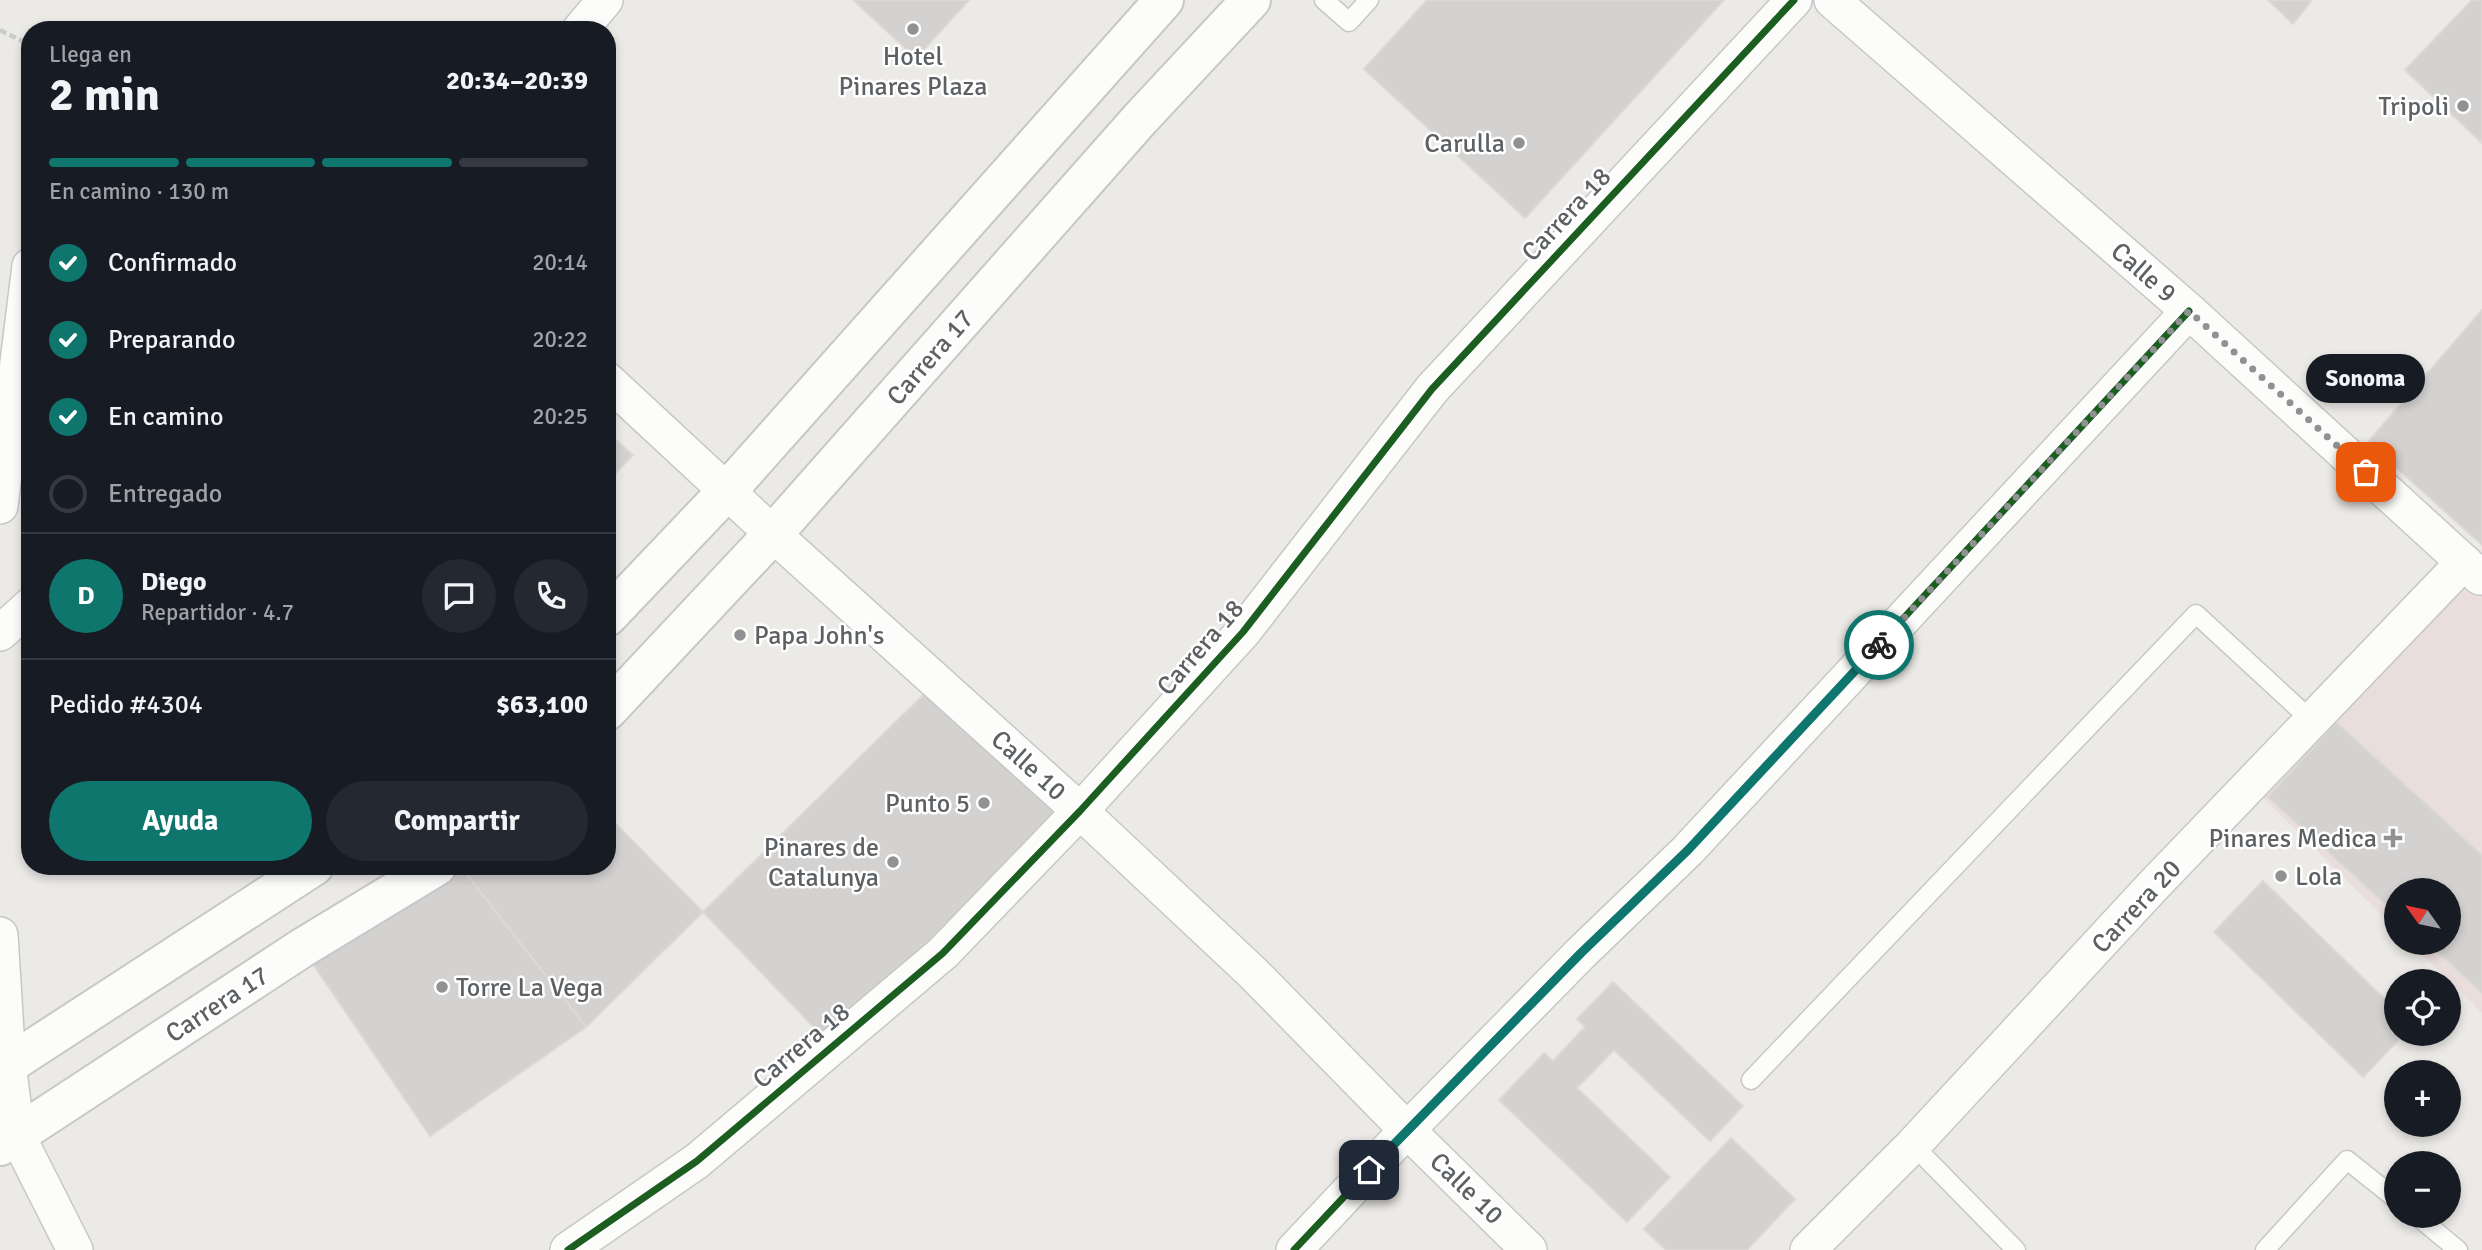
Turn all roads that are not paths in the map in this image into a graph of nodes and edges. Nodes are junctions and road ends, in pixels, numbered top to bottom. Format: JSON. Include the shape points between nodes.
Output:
{"nodes":[{"id":1,"x":605,"y":0,"type":"edge"},
{"id":2,"x":1164,"y":0,"type":"edge"},
{"id":3,"x":1251,"y":0,"type":"edge"},
{"id":4,"x":1324,"y":0,"type":"edge"},
{"id":5,"x":1369,"y":0,"type":"edge"},
{"id":6,"x":1794,"y":0,"type":"edge"},
{"id":7,"x":1832,"y":0,"type":"edge"},
{"id":8,"x":588,"y":21,"type":"edge"},
{"id":9,"x":2189,"y":311,"type":"junction"},
{"id":10,"x":21,"y":337,"type":"edge"},
{"id":11,"x":616,"y":388,"type":"edge"},
{"id":12,"x":727,"y":491,"type":"junction"},
{"id":13,"x":0,"y":506,"type":"edge"},
{"id":14,"x":774,"y":534,"type":"junction"},
{"id":15,"x":2473,"y":570,"type":"edge"},
{"id":16,"x":616,"y":608,"type":"edge"},
{"id":17,"x":21,"y":614,"type":"edge"},
{"id":18,"x":0,"y":633,"type":"edge"},
{"id":19,"x":616,"y":701,"type":"edge"},
{"id":20,"x":2311,"y":720,"type":"junction"},
{"id":21,"x":1080,"y":811,"type":"junction"},
{"id":22,"x":300,"y":875,"type":"edge"},
{"id":23,"x":422,"y":875,"type":"edge"},
{"id":24,"x":0,"y":935,"type":"edge"},
{"id":25,"x":4,"y":1067,"type":"edge"},
{"id":26,"x":1751,"y":1080,"type":"dead end"},
{"id":27,"x":1407,"y":1130,"type":"junction"},
{"id":28,"x":9,"y":1141,"type":"edge"},
{"id":29,"x":1913,"y":1145,"type":"junction"},
{"id":30,"x":2384,"y":1189,"type":"edge"},
{"id":31,"x":2431,"y":1228,"type":"edge"},
{"id":32,"x":75,"y":1250,"type":"edge"},
{"id":33,"x":568,"y":1250,"type":"edge"},
{"id":34,"x":1294,"y":1250,"type":"edge"},
{"id":35,"x":1530,"y":1250,"type":"edge"},
{"id":36,"x":1808,"y":1250,"type":"edge"},
{"id":37,"x":2016,"y":1250,"type":"edge"},
{"id":38,"x":2265,"y":1250,"type":"edge"},
{"id":39,"x":2458,"y":1250,"type":"edge"}],
"edges":[{"from":1,"to":8,"type":"street"},
{"from":2,"to":12,"type":"main road"},
{"from":3,"to":14,"type":"main road","name":"Carrera 17","via":[[1130,130]]},
{"from":4,"to":5,"type":"lane","via":[[1349,22]]},
{"from":6,"to":21,"type":"street","name":"Carrera 18","via":[[1432,388],[1243,632]]},
{"from":7,"to":9,"type":"street","name":"Calle 9"},
{"from":9,"to":15,"type":"street","name":"Calle 9"},
{"from":9,"to":27,"type":"street","via":[[1688,850]]},
{"from":10,"to":13,"type":"street"},
{"from":11,"to":12,"type":"street","name":"Calle 10"},
{"from":12,"to":14,"type":"street","name":"Calle 10"},
{"from":12,"to":16,"type":"main road"},
{"from":14,"to":19,"type":"main road","name":"Carrera 17"},
{"from":14,"to":21,"type":"street","name":"Calle 10"},
{"from":15,"to":20,"type":"street","name":"Carrera 20"},
{"from":17,"to":18,"type":"street"},
{"from":20,"to":26,"type":"lane","via":[[2196,614]]},
{"from":20,"to":29,"type":"street","name":"Carrera 20"},
{"from":21,"to":27,"type":"street","name":"Calle 10","via":[[1253,972]]},
{"from":21,"to":33,"type":"street","name":"Carrera 18","via":[[943,953],[697,1161]]},
{"from":22,"to":25,"type":"main road"},
{"from":23,"to":28,"type":"main road","name":"Carrera 17","via":[[302,948]]},
{"from":24,"to":25,"type":"street"},
{"from":25,"to":28,"type":"street"},
{"from":27,"to":34,"type":"street"},
{"from":27,"to":35,"type":"street","name":"Calle 10"},
{"from":28,"to":32,"type":"street"},
{"from":29,"to":36,"type":"street","name":"Carrera 20"},
{"from":29,"to":37,"type":"lane"},
{"from":30,"to":38,"type":"lane","via":[[2347,1160]]},
{"from":31,"to":39,"type":"lane"}]}
